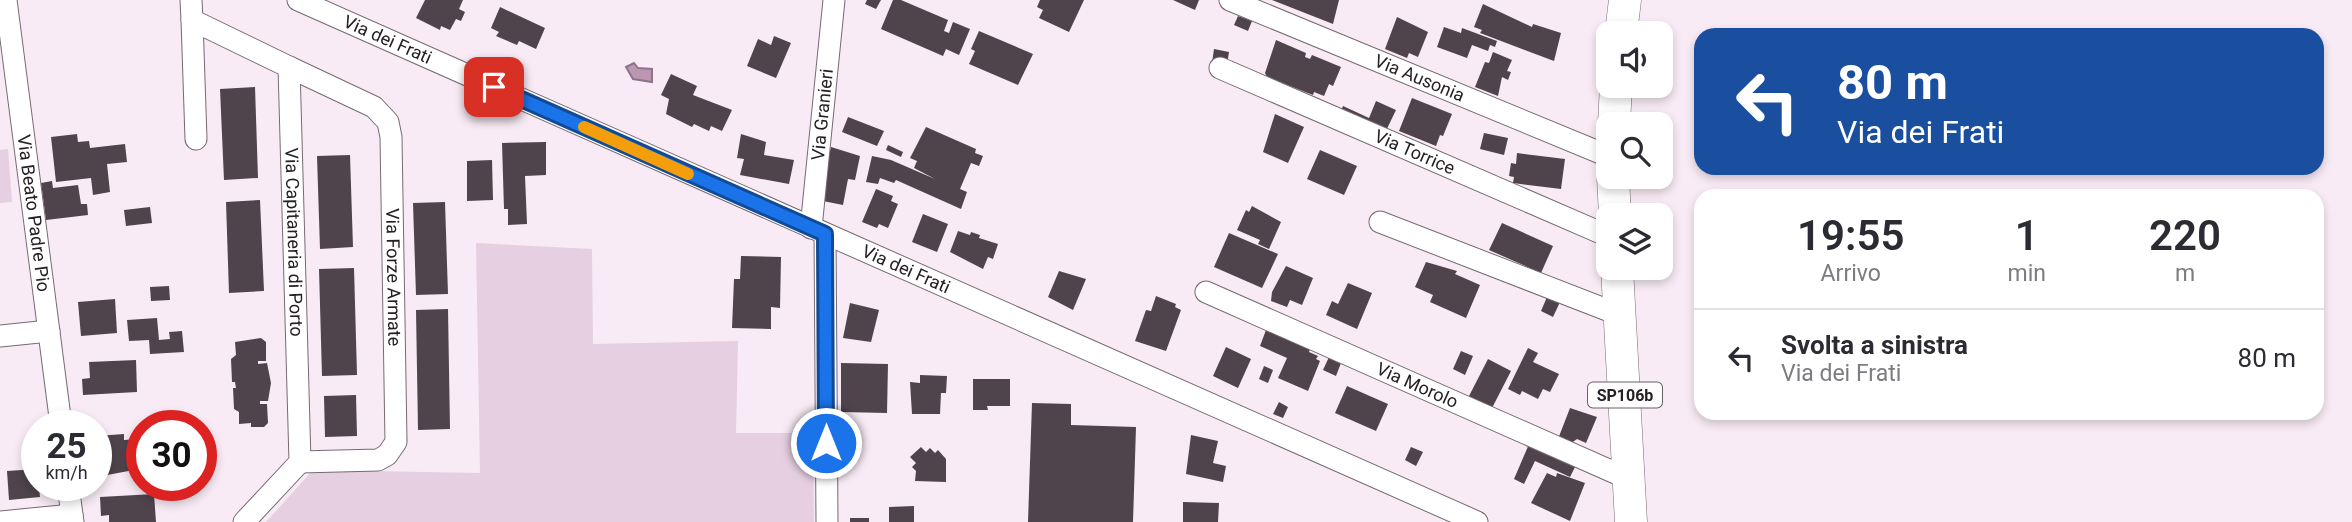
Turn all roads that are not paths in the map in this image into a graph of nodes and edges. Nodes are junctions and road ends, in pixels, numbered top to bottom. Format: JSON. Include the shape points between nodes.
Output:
{"nodes":[{"id":1,"x":6,"y":0,"type":"edge"},
{"id":2,"x":298,"y":0,"type":"edge"},
{"id":3,"x":834,"y":0,"type":"edge"},
{"id":4,"x":1625,"y":0,"type":"edge"},
{"id":5,"x":1230,"y":1,"type":"edge"},
{"id":6,"x":192,"y":10,"type":"edge"},
{"id":7,"x":1622,"y":21,"type":"edge"},
{"id":8,"x":289,"y":67,"type":"junction"},
{"id":9,"x":1220,"y":68,"type":"dead end"},
{"id":10,"x":196,"y":139,"type":"dead end"},
{"id":11,"x":1596,"y":151,"type":"edge"},
{"id":12,"x":1380,"y":222,"type":"dead end"},
{"id":13,"x":818,"y":231,"type":"junction"},
{"id":14,"x":1596,"y":231,"type":"edge"},
{"id":15,"x":1619,"y":280,"type":"edge"},
{"id":16,"x":1206,"y":292,"type":"dead end"},
{"id":17,"x":1620,"y":315,"type":"junction"},
{"id":18,"x":49,"y":331,"type":"junction"},
{"id":19,"x":0,"y":336,"type":"edge"},
{"id":20,"x":59,"y":410,"type":"edge"},
{"id":21,"x":300,"y":461,"type":"junction"},
{"id":22,"x":1629,"y":479,"type":"junction"},
{"id":23,"x":70,"y":501,"type":"edge"},
{"id":24,"x":73,"y":519,"type":"edge"},
{"id":25,"x":0,"y":522,"type":"edge"},
{"id":26,"x":244,"y":522,"type":"edge"},
{"id":27,"x":827,"y":522,"type":"edge"},
{"id":28,"x":1477,"y":522,"type":"edge"},
{"id":29,"x":1631,"y":522,"type":"edge"}],
"edges":[{"from":1,"to":18,"type":"street","name":"Via Beato Padre Pio"},
{"from":2,"to":13,"type":"street","name":"Via dei Frati"},
{"from":3,"to":13,"type":"street","name":"Via Granieri"},
{"from":4,"to":7,"type":"main road"},
{"from":5,"to":11,"type":"street","name":"Via Ausonia"},
{"from":6,"to":8,"type":"street"},
{"from":6,"to":10,"type":"street"},
{"from":8,"to":21,"type":"street","name":"Via Capitaneria di Porto"},
{"from":8,"to":21,"type":"street","name":"Via Forze Armate","via":[[374,107],[388,122],[391,137],[396,442],[378,460]]},
{"from":9,"to":14,"type":"street","name":"Via Torrice"},
{"from":12,"to":17,"type":"street"},
{"from":13,"to":27,"type":"street","name":"Via Granieri"},
{"from":13,"to":28,"type":"street","name":"Via dei Frati"},
{"from":15,"to":17,"type":"main road","number":"SP106b"},
{"from":16,"to":22,"type":"street","name":"Via Morolo"},
{"from":17,"to":22,"type":"main road","number":"SP106b"},
{"from":18,"to":19,"type":"street"},
{"from":18,"to":20,"type":"street","name":"Via Beato Padre Pio"},
{"from":21,"to":26,"type":"street"},
{"from":22,"to":29,"type":"main road","number":"SP106b"},
{"from":23,"to":24,"type":"street"},
{"from":24,"to":25,"type":"street"}]}
